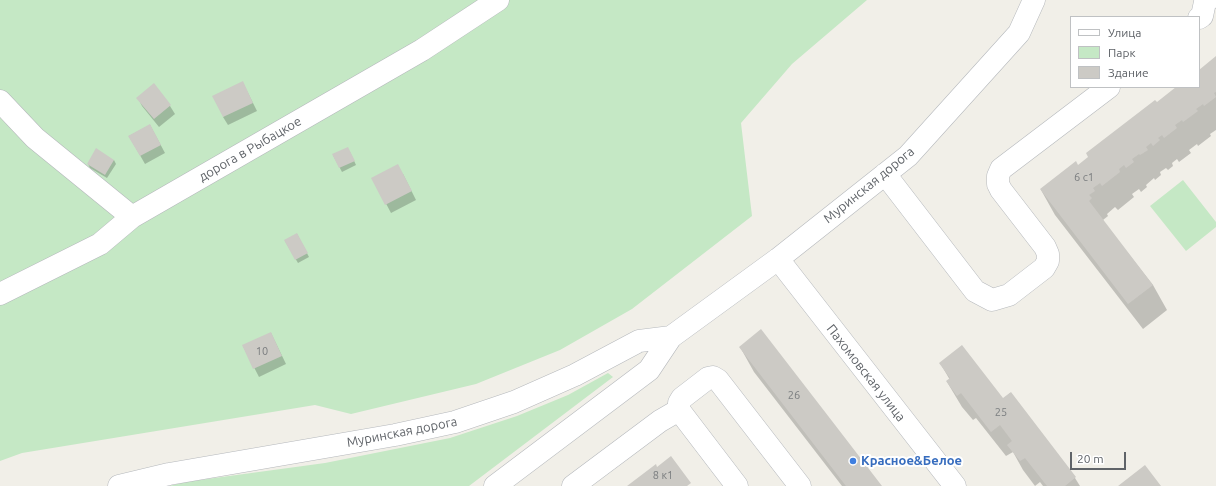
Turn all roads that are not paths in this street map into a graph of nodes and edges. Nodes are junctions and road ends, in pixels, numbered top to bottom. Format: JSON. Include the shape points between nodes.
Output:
{"nodes":[{"id":1,"x":498,"y":0,"type":"edge"},
{"id":2,"x":1034,"y":0,"type":"edge"},
{"id":3,"x":1108,"y":88,"type":"edge"},
{"id":4,"x":0,"y":101,"type":"edge"},
{"id":5,"x":885,"y":174,"type":"junction"},
{"id":6,"x":132,"y":217,"type":"junction"},
{"id":7,"x":778,"y":259,"type":"junction"},
{"id":8,"x":0,"y":294,"type":"edge"},
{"id":9,"x":671,"y":337,"type":"junction"},
{"id":10,"x":680,"y":410,"type":"junction"},
{"id":11,"x":119,"y":486,"type":"edge"},
{"id":12,"x":495,"y":486,"type":"edge"},
{"id":13,"x":573,"y":486,"type":"edge"},
{"id":14,"x":737,"y":486,"type":"edge"},
{"id":15,"x":800,"y":486,"type":"edge"},
{"id":16,"x":955,"y":486,"type":"edge"}],
"edges":[{"from":1,"to":6,"type":"street","name":"дорога в Рыбацкое","via":[[422,50]]},
{"from":2,"to":5,"type":"street","name":"Муринская дорога","via":[[1019,33],[908,156]]},
{"from":3,"to":5,"type":"street","via":[[1001,169],[998,176],[1001,190],[1048,254],[1044,268],[1009,295],[992,300],[975,291]]},
{"from":4,"to":6,"type":"street","via":[[35,138]]},
{"from":5,"to":7,"type":"street","name":"Муринская дорога"},
{"from":6,"to":8,"type":"street","name":"дорога в Рыбацкое","via":[[100,244]]},
{"from":7,"to":9,"type":"street","name":"Муринская дорога"},
{"from":7,"to":16,"type":"street","name":"Пахомовская улица"},
{"from":9,"to":11,"type":"street","name":"Муринская дорога","via":[[639,342],[575,376],[514,402],[455,422],[395,435],[169,474]]},
{"from":9,"to":12,"type":"street","name":"Муринская дорога","via":[[649,370]]},
{"from":10,"to":13,"type":"street","via":[[660,421]]},
{"from":10,"to":14,"type":"street"},
{"from":10,"to":15,"type":"street","via":[[679,403],[682,398],[692,390],[708,378],[718,380]]}]}
